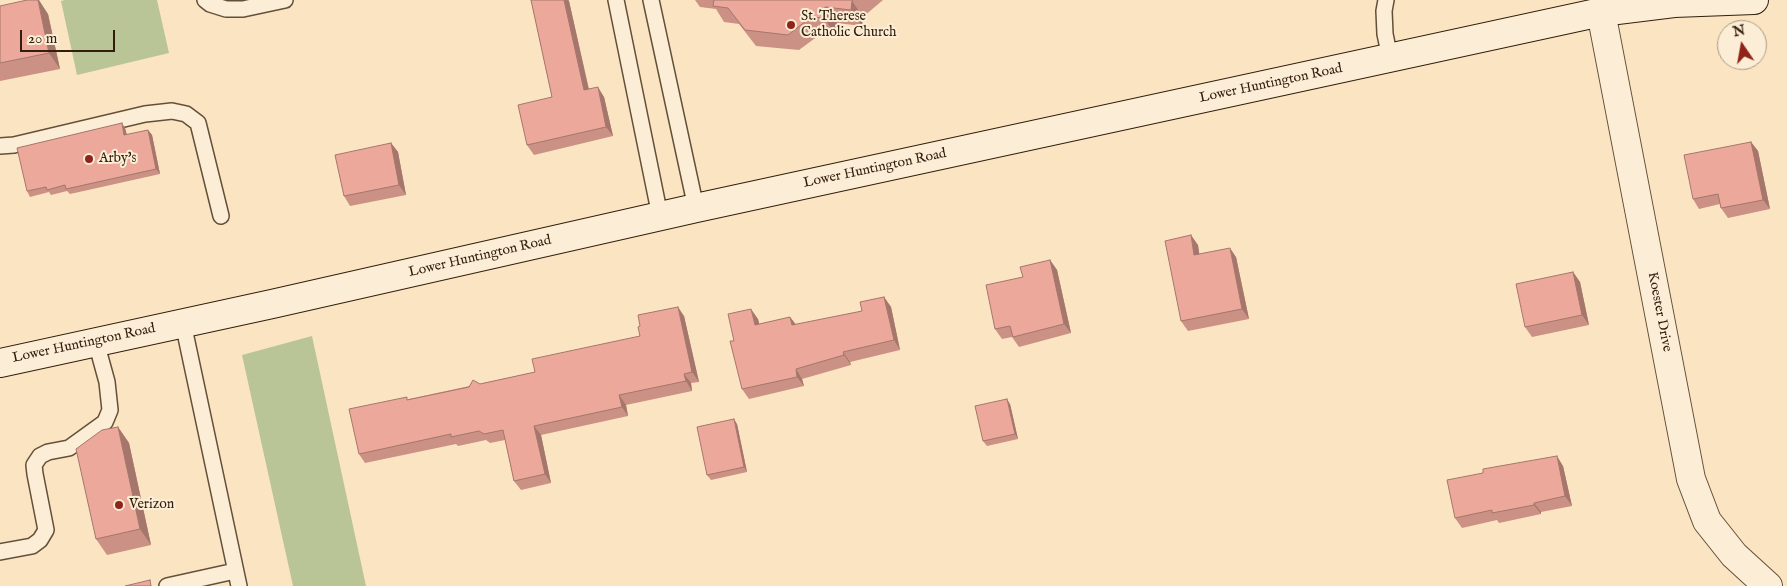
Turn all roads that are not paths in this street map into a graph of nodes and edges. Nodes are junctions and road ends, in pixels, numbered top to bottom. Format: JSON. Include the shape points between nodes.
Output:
{"nodes":[{"id":1,"x":205,"y":0,"type":"edge"},
{"id":2,"x":285,"y":0,"type":"edge"},
{"id":3,"x":616,"y":0,"type":"edge"},
{"id":4,"x":650,"y":0,"type":"edge"},
{"id":5,"x":1386,"y":0,"type":"edge"},
{"id":6,"x":1754,"y":0,"type":"edge"},
{"id":7,"x":1601,"y":12,"type":"junction"},
{"id":8,"x":1390,"y":58,"type":"junction"},
{"id":9,"x":0,"y":146,"type":"edge"},
{"id":10,"x":696,"y":208,"type":"junction"},
{"id":11,"x":221,"y":216,"type":"dead end"},
{"id":12,"x":660,"y":216,"type":"junction"},
{"id":13,"x":183,"y":323,"type":"junction"},
{"id":14,"x":96,"y":342,"type":"junction"},
{"id":15,"x":0,"y":363,"type":"edge"},
{"id":16,"x":0,"y":552,"type":"edge"},
{"id":17,"x":236,"y":570,"type":"junction"},
{"id":18,"x":167,"y":586,"type":"edge"},
{"id":19,"x":239,"y":586,"type":"edge"},
{"id":20,"x":1768,"y":586,"type":"edge"}],
"edges":[{"from":1,"to":2,"type":"lane","via":[[226,9],[243,9]]},
{"from":3,"to":12,"type":"lane"},
{"from":4,"to":10,"type":"lane"},
{"from":5,"to":8,"type":"lane","via":[[1385,34]]},
{"from":6,"to":7,"type":"main road","name":"Lower Huntington Road","via":[[1674,3]]},
{"from":7,"to":8,"type":"main road","name":"Lower Huntington Road"},
{"from":7,"to":20,"type":"main road","name":"Koester Drive","via":[[1690,479],[1707,520],[1734,555]]},
{"from":8,"to":10,"type":"main road","name":"Lower Huntington Road"},
{"from":9,"to":11,"type":"lane","via":[[145,114],[172,111],[186,114],[198,123]]},
{"from":10,"to":12,"type":"main road","name":"Lower Huntington Road"},
{"from":12,"to":13,"type":"main road","name":"Lower Huntington Road"},
{"from":13,"to":14,"type":"main road","name":"Lower Huntington Road"},
{"from":13,"to":17,"type":"lane"},
{"from":14,"to":15,"type":"main road","name":"Lower Huntington Road"},
{"from":14,"to":16,"type":"lane","via":[[107,382],[110,410],[105,422],[69,448],[40,456],[34,465],[46,530],[32,546]]},
{"from":17,"to":18,"type":"lane"},
{"from":17,"to":19,"type":"lane"}]}
